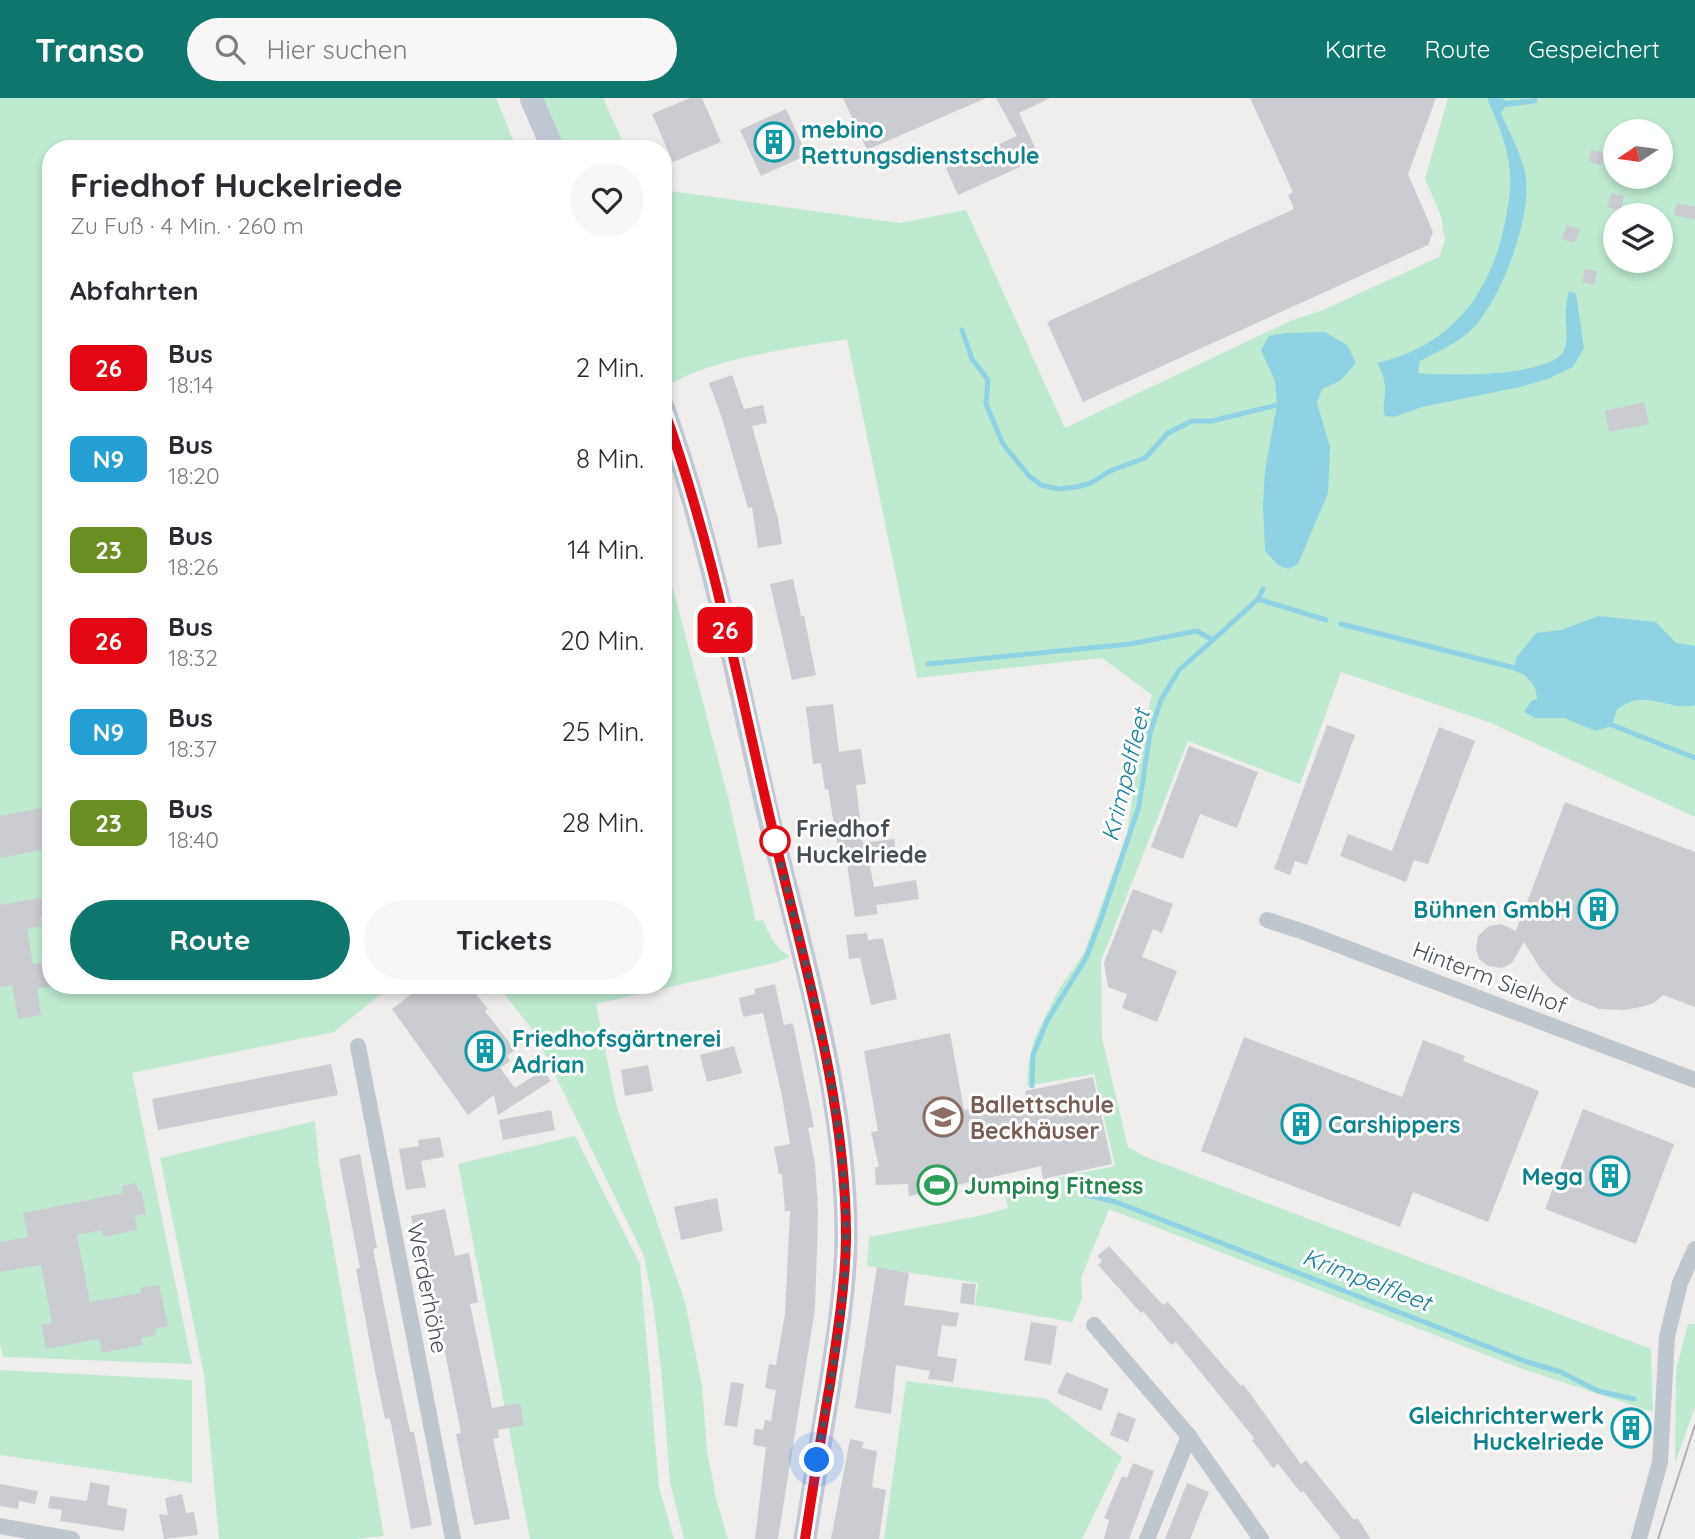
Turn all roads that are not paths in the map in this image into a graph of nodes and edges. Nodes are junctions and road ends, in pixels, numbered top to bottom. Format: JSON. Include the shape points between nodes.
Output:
{"nodes":[{"id":1,"x":531,"y":98,"type":"edge"},
{"id":2,"x":549,"y":140,"type":"edge"},
{"id":3,"x":672,"y":434,"type":"edge"},
{"id":4,"x":1267,"y":920,"type":"dead end"},
{"id":5,"x":358,"y":1046,"type":"dead end"},
{"id":6,"x":1695,"y":1080,"type":"edge"},
{"id":7,"x":1695,"y":1249,"type":"edge"},
{"id":8,"x":1094,"y":1325,"type":"dead end"},
{"id":9,"x":1189,"y":1436,"type":"junction"},
{"id":10,"x":0,"y":1526,"type":"edge"},
{"id":11,"x":450,"y":1538,"type":"edge"},
{"id":12,"x":72,"y":1539,"type":"edge"},
{"id":13,"x":805,"y":1539,"type":"edge"},
{"id":14,"x":1147,"y":1539,"type":"edge"},
{"id":15,"x":1261,"y":1539,"type":"edge"},
{"id":16,"x":1639,"y":1539,"type":"edge"}],
"edges":[{"from":1,"to":2,"type":"street"},
{"from":3,"to":13,"type":"street","via":[[712,573],[803,958],[838,1133],[846,1238],[843,1302]]},
{"from":4,"to":6,"type":"street","name":"Hinterm Sielhof"},
{"from":5,"to":11,"type":"street","name":"Werderhöhe"},
{"from":7,"to":16,"type":"street","via":[[1680,1283],[1667,1337],[1660,1462]]},
{"from":8,"to":9,"type":"street"},
{"from":9,"to":14,"type":"street"},
{"from":9,"to":15,"type":"street"},
{"from":10,"to":12,"type":"street"}]}
